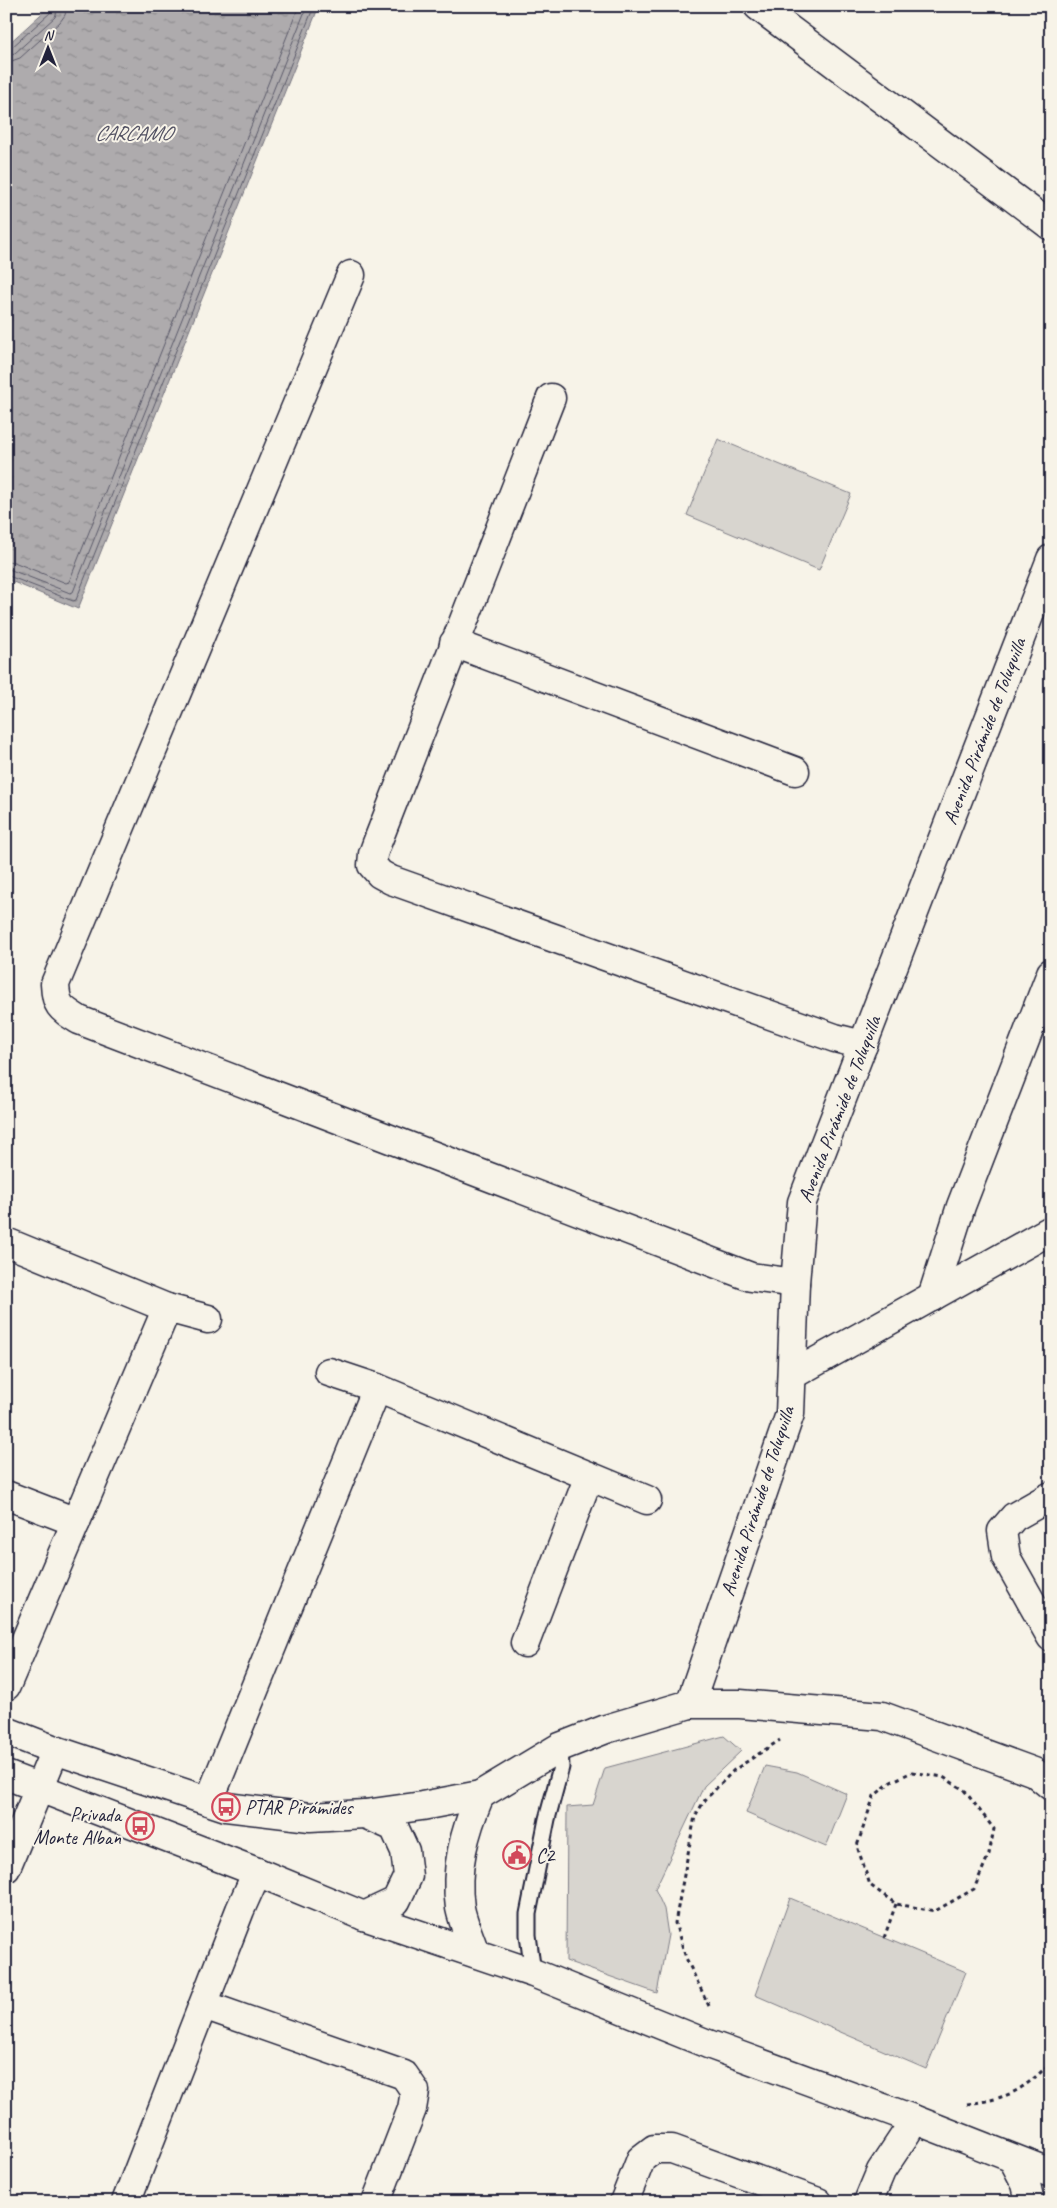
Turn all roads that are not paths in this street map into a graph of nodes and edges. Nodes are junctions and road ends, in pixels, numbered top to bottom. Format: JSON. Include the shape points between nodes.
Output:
{"nodes":[{"id":1,"x":758,"y":6,"type":"edge"},
{"id":2,"x":1051,"y":226,"type":"edge"},
{"id":3,"x":351,"y":275,"type":"dead end"},
{"id":4,"x":551,"y":398,"type":"dead end"},
{"id":5,"x":1051,"y":559,"type":"edge"},
{"id":6,"x":454,"y":643,"type":"junction"},
{"id":7,"x":795,"y":772,"type":"dead end"},
{"id":8,"x":1051,"y":973,"type":"edge"},
{"id":9,"x":863,"y":1045,"type":"junction"},
{"id":10,"x":1051,"y":1230,"type":"edge"},
{"id":11,"x":6,"y":1242,"type":"edge"},
{"id":12,"x":795,"y":1282,"type":"junction"},
{"id":13,"x":932,"y":1297,"type":"junction"},
{"id":14,"x":167,"y":1308,"type":"junction"},
{"id":15,"x":208,"y":1319,"type":"dead end"},
{"id":16,"x":329,"y":1372,"type":"dead end"},
{"id":17,"x":792,"y":1376,"type":"junction"},
{"id":18,"x":377,"y":1388,"type":"junction"},
{"id":19,"x":589,"y":1476,"type":"junction"},
{"id":20,"x":6,"y":1495,"type":"edge"},
{"id":21,"x":1051,"y":1496,"type":"edge"},
{"id":22,"x":646,"y":1500,"type":"dead end"},
{"id":23,"x":76,"y":1522,"type":"junction"},
{"id":24,"x":1051,"y":1638,"type":"edge"},
{"id":25,"x":525,"y":1643,"type":"dead end"},
{"id":26,"x":6,"y":1686,"type":"edge"},
{"id":27,"x":690,"y":1704,"type":"junction"},
{"id":28,"x":6,"y":1731,"type":"edge"},
{"id":29,"x":560,"y":1747,"type":"junction"},
{"id":30,"x":55,"y":1750,"type":"junction"},
{"id":31,"x":1045,"y":1774,"type":"edge"},
{"id":32,"x":6,"y":1775,"type":"edge"},
{"id":33,"x":40,"y":1788,"type":"junction"},
{"id":34,"x":480,"y":1795,"type":"junction"},
{"id":35,"x":209,"y":1801,"type":"junction"},
{"id":36,"x":365,"y":1814,"type":"junction"},
{"id":37,"x":6,"y":1868,"type":"edge"},
{"id":38,"x":257,"y":1872,"type":"junction"},
{"id":39,"x":364,"y":1916,"type":"junction"},
{"id":40,"x":475,"y":1953,"type":"junction"},
{"id":41,"x":533,"y":1973,"type":"junction"},
{"id":42,"x":204,"y":2005,"type":"junction"},
{"id":43,"x":913,"y":2119,"type":"junction"},
{"id":44,"x":1013,"y":2159,"type":"junction"},
{"id":45,"x":1051,"y":2173,"type":"edge"},
{"id":46,"x":126,"y":2202,"type":"edge"},
{"id":47,"x":376,"y":2202,"type":"edge"},
{"id":48,"x":624,"y":2202,"type":"edge"},
{"id":49,"x":818,"y":2202,"type":"edge"},
{"id":50,"x":868,"y":2202,"type":"edge"},
{"id":51,"x":1030,"y":2202,"type":"edge"}],
"edges":[{"from":1,"to":2,"type":"street"},
{"from":3,"to":12,"type":"street","via":[[62,966],[55,984],[56,1000],[79,1020],[751,1277]]},
{"from":4,"to":6,"type":"street"},
{"from":5,"to":9,"type":"street","name":"Avenida Pirámide de Toluquilla"},
{"from":6,"to":7,"type":"street"},
{"from":6,"to":9,"type":"street","via":[[373,854],[372,865],[380,874]]},
{"from":8,"to":13,"type":"street","via":[[961,1206]]},
{"from":9,"to":12,"type":"street","name":"Avenida Pirámide de Toluquilla","via":[[802,1202]]},
{"from":10,"to":13,"type":"street"},
{"from":11,"to":14,"type":"street"},
{"from":12,"to":17,"type":"street","name":"Avenida Pirámide de Toluquilla"},
{"from":13,"to":17,"type":"street"},
{"from":14,"to":15,"type":"street"},
{"from":14,"to":23,"type":"street"},
{"from":16,"to":18,"type":"street"},
{"from":17,"to":27,"type":"street","name":"Avenida Pirámide de Toluquilla","via":[[790,1414]]},
{"from":18,"to":19,"type":"street"},
{"from":18,"to":35,"type":"street"},
{"from":19,"to":22,"type":"street"},
{"from":19,"to":25,"type":"street"},
{"from":20,"to":23,"type":"street"},
{"from":21,"to":24,"type":"street","via":[[1014,1517],[1002,1531],[1006,1556]]},
{"from":23,"to":26,"type":"street"},
{"from":27,"to":29,"type":"street","via":[[606,1729]]},
{"from":27,"to":31,"type":"street","via":[[740,1704],[882,1716]]},
{"from":28,"to":30,"type":"street"},
{"from":29,"to":34,"type":"street"},
{"from":29,"to":41,"type":"lane","via":[[561,1767],[528,1914]]},
{"from":30,"to":33,"type":"street"},
{"from":30,"to":35,"type":"street"},
{"from":32,"to":33,"type":"street"},
{"from":33,"to":37,"type":"street"},
{"from":33,"to":38,"type":"street"},
{"from":34,"to":36,"type":"street"},
{"from":34,"to":40,"type":"street","via":[[468,1823],[459,1863],[460,1908]]},
{"from":35,"to":36,"type":"street","via":[[226,1807],[310,1817]]},
{"from":36,"to":39,"type":"street","via":[[394,1827],[405,1851],[408,1876],[396,1901]]},
{"from":38,"to":39,"type":"street"},
{"from":38,"to":42,"type":"street"},
{"from":39,"to":40,"type":"street"},
{"from":40,"to":41,"type":"street"},
{"from":41,"to":43,"type":"street","via":[[708,2044]]},
{"from":42,"to":46,"type":"street"},
{"from":42,"to":47,"type":"street","via":[[404,2075],[415,2091],[412,2109]]},
{"from":43,"to":44,"type":"street"},
{"from":43,"to":50,"type":"street","via":[[881,2171]]},
{"from":44,"to":45,"type":"street"},
{"from":44,"to":51,"type":"street","via":[[1026,2184]]},
{"from":48,"to":49,"type":"street","via":[[641,2159],[654,2149],[672,2149]]}]}
